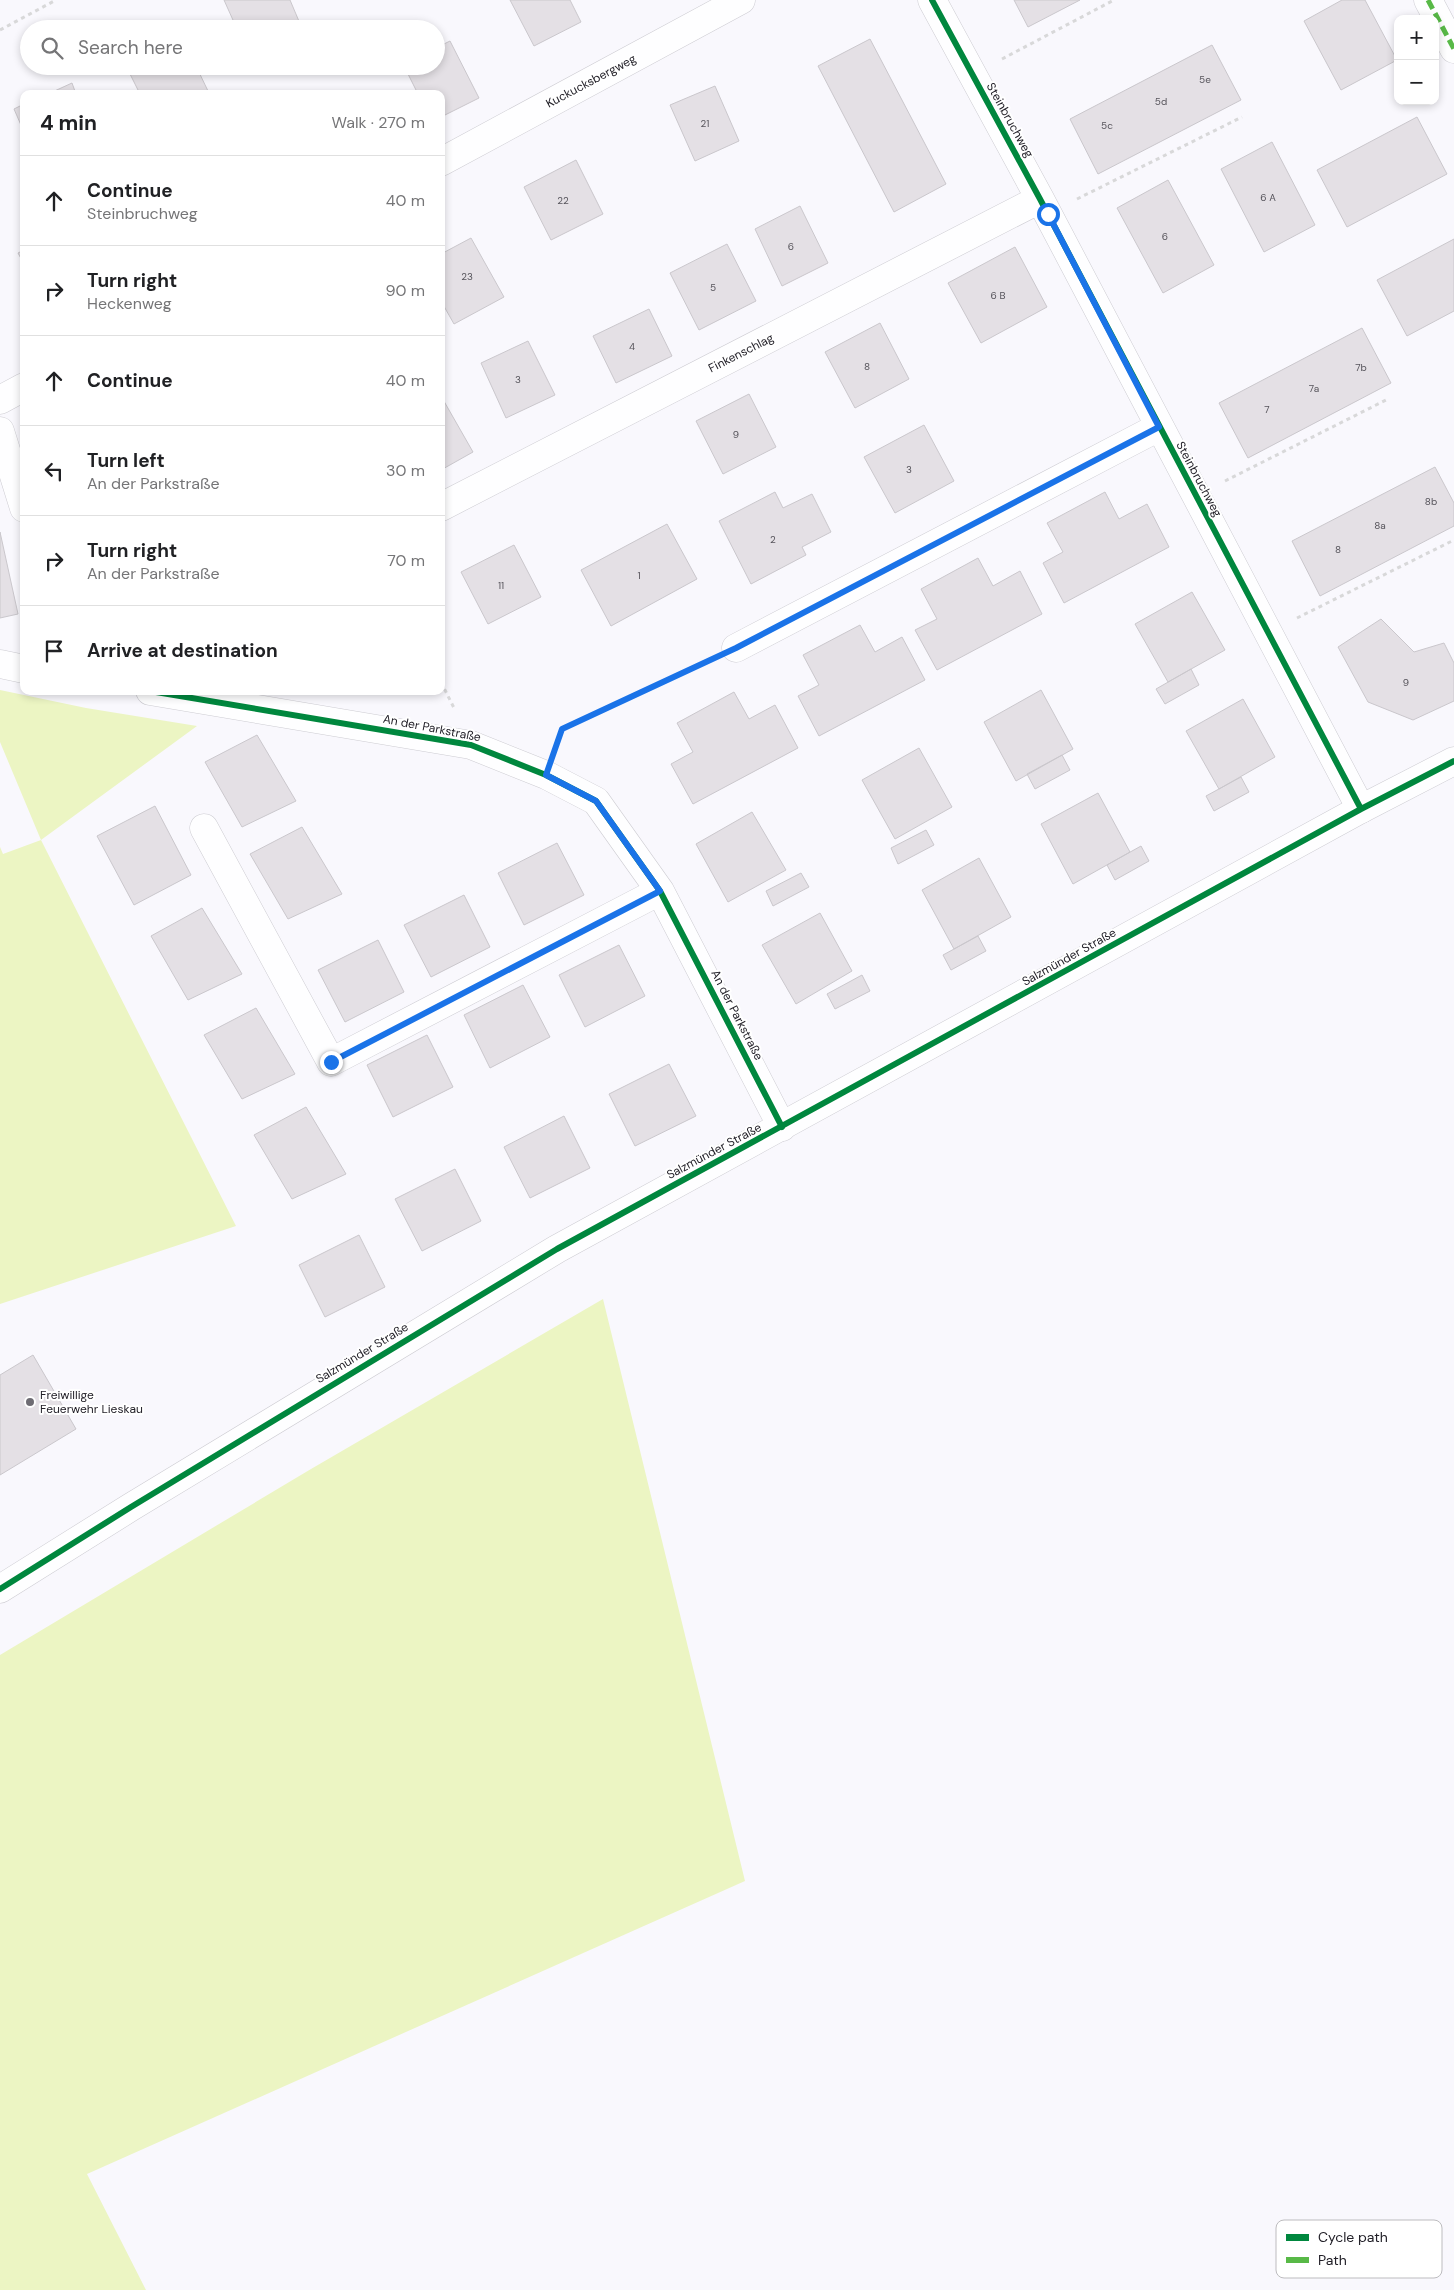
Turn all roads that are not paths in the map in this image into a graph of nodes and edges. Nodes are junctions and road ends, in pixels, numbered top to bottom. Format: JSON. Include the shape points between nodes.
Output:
{"nodes":[{"id":1,"x":742,"y":0,"type":"edge"},
{"id":2,"x":932,"y":0,"type":"edge"},
{"id":3,"x":1428,"y":0,"type":"edge"},
{"id":4,"x":1454,"y":49,"type":"edge"},
{"id":5,"x":445,"y":160,"type":"edge"},
{"id":6,"x":1044,"y":206,"type":"junction"},
{"id":7,"x":20,"y":389,"type":"edge"},
{"id":8,"x":0,"y":400,"type":"edge"},
{"id":9,"x":1159,"y":427,"type":"junction"},
{"id":10,"x":0,"y":431,"type":"edge"},
{"id":11,"x":20,"y":495,"type":"edge"},
{"id":12,"x":445,"y":505,"type":"edge"},
{"id":13,"x":736,"y":648,"type":"road end"},
{"id":14,"x":0,"y":664,"type":"edge"},
{"id":15,"x":20,"y":668,"type":"edge"},
{"id":16,"x":174,"y":695,"type":"edge"},
{"id":17,"x":1454,"y":761,"type":"edge"},
{"id":18,"x":1361,"y":809,"type":"junction"},
{"id":19,"x":204,"y":828,"type":"dead end"},
{"id":20,"x":660,"y":891,"type":"junction"},
{"id":21,"x":782,"y":1127,"type":"junction"},
{"id":22,"x":0,"y":1589,"type":"edge"}],
"edges":[{"from":1,"to":5,"type":"street","name":"Kuckucksbergweg"},
{"from":2,"to":6,"type":"street","name":"Steinbruchweg"},
{"from":3,"to":4,"type":"street"},
{"from":6,"to":9,"type":"street","name":"Steinbruchweg"},
{"from":6,"to":12,"type":"street","name":"Finkenschlag"},
{"from":7,"to":8,"type":"street"},
{"from":9,"to":13,"type":"street"},
{"from":9,"to":18,"type":"street","name":"Steinbruchweg"},
{"from":10,"to":11,"type":"street"},
{"from":14,"to":15,"type":"street"},
{"from":16,"to":20,"type":"street","name":"An der Parkstraße","via":[[471,745],[546,775],[596,801]]},
{"from":17,"to":18,"type":"street","name":"Salzmünder Straße"},
{"from":18,"to":21,"type":"street","name":"Salzmünder Straße"},
{"from":19,"to":20,"type":"street","via":[[331,1062]]},
{"from":20,"to":21,"type":"street","name":"An der Parkstraße"},
{"from":21,"to":22,"type":"street","name":"Salzmünder Straße","via":[[556,1249]]}]}
